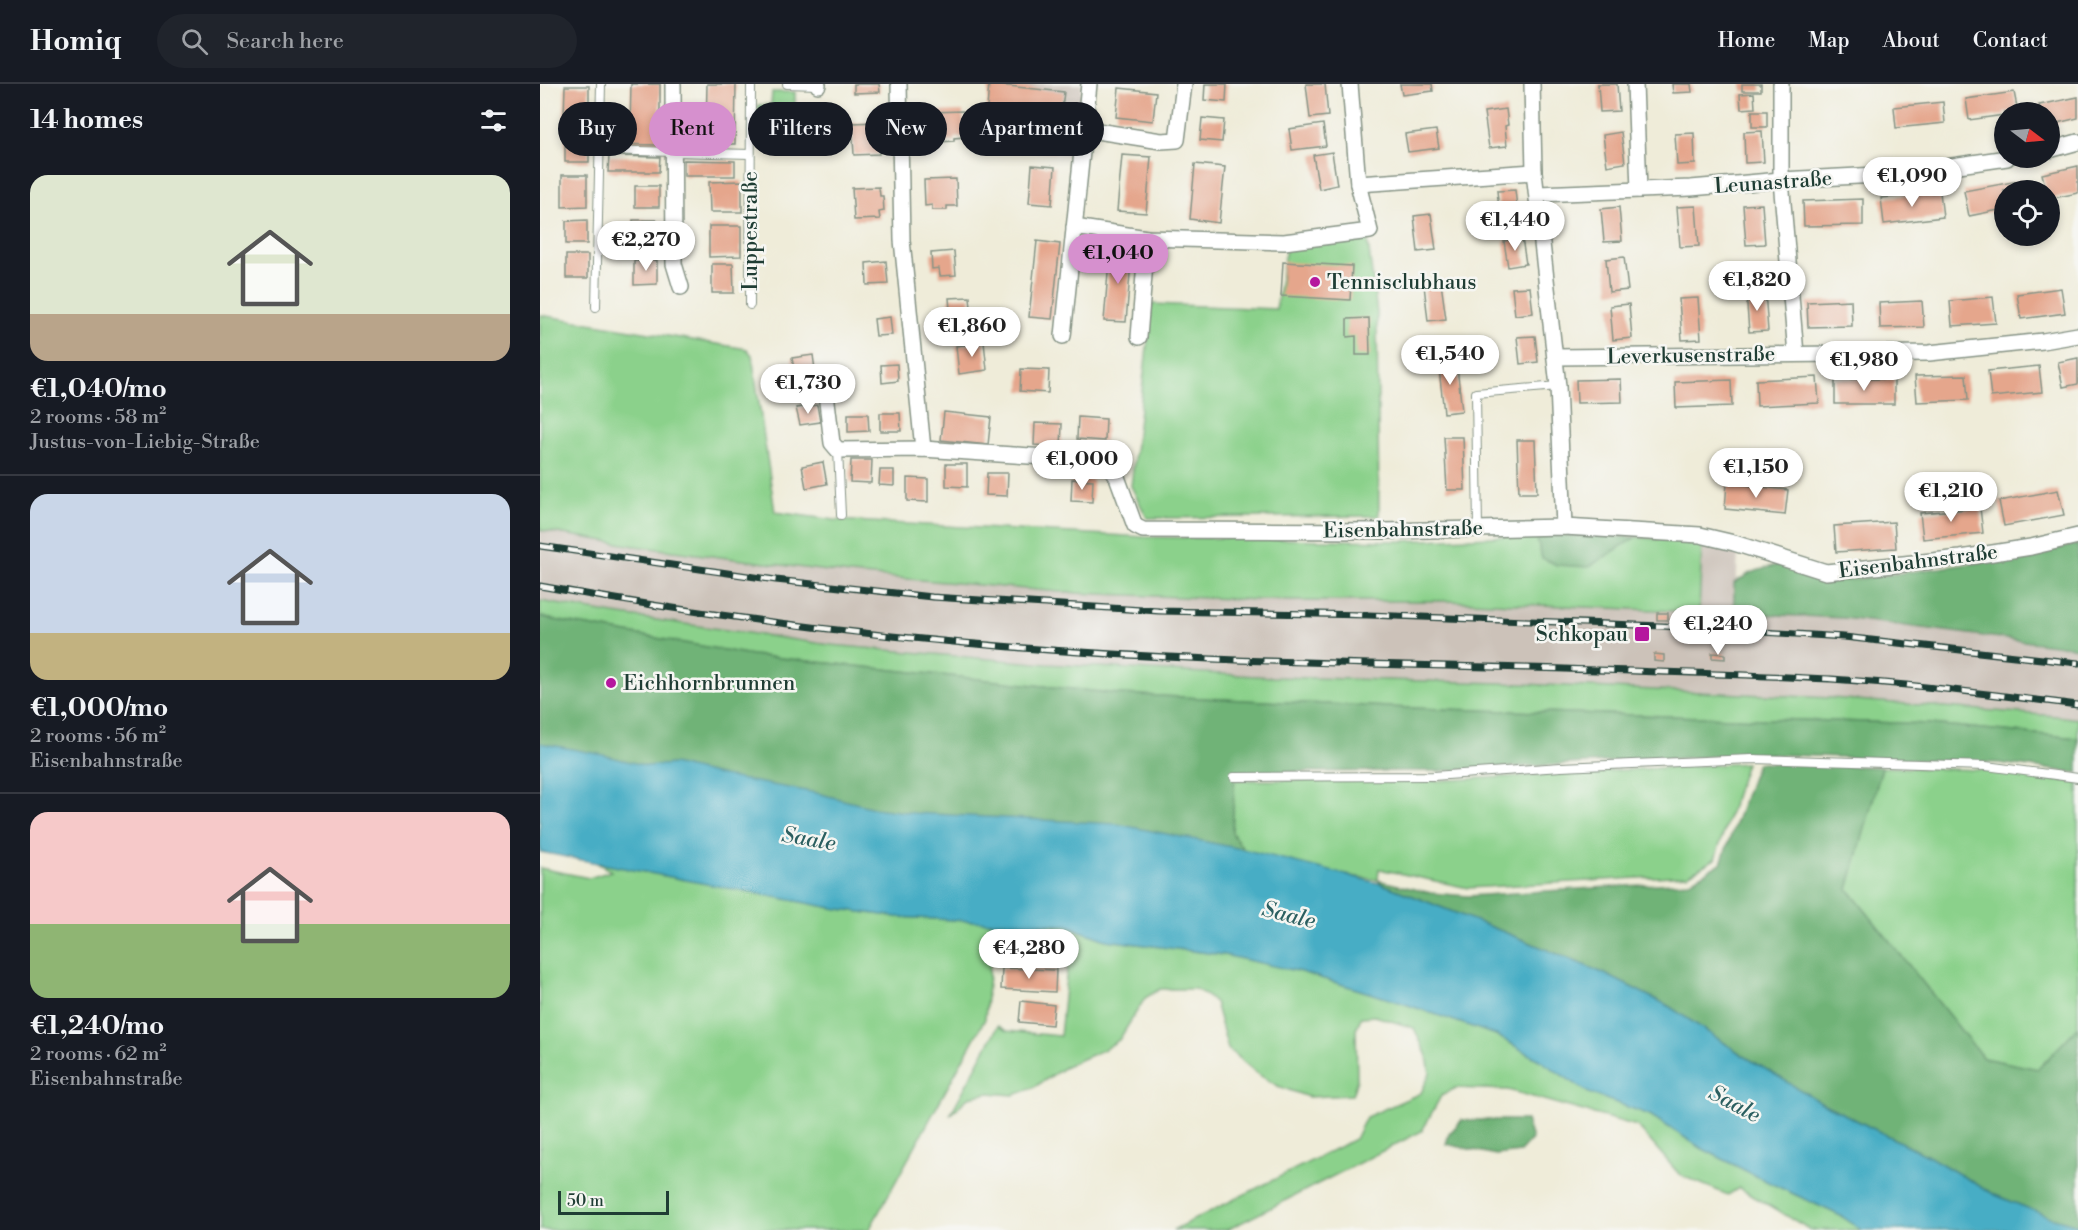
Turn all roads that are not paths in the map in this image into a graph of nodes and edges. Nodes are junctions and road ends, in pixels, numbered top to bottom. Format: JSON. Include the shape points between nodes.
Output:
{"nodes":[{"id":1,"x":601,"y":84,"type":"edge"},
{"id":2,"x":673,"y":84,"type":"edge"},
{"id":3,"x":751,"y":84,"type":"edge"},
{"id":4,"x":787,"y":84,"type":"edge"},
{"id":5,"x":899,"y":84,"type":"edge"},
{"id":6,"x":1089,"y":84,"type":"edge"},
{"id":7,"x":1184,"y":84,"type":"edge"},
{"id":8,"x":1350,"y":84,"type":"edge"},
{"id":9,"x":1532,"y":84,"type":"edge"},
{"id":10,"x":1635,"y":84,"type":"edge"},
{"id":11,"x":1781,"y":84,"type":"edge"},
{"id":12,"x":818,"y":85,"type":"edge"},
{"id":13,"x":601,"y":102,"type":"edge"},
{"id":14,"x":673,"y":102,"type":"edge"},
{"id":15,"x":751,"y":102,"type":"edge"},
{"id":16,"x":1087,"y":102,"type":"edge"},
{"id":17,"x":1104,"y":132,"type":"edge"},
{"id":18,"x":2078,"y":142,"type":"edge"},
{"id":19,"x":2060,"y":147,"type":"edge"},
{"id":20,"x":600,"y":156,"type":"edge"},
{"id":21,"x":674,"y":156,"type":"edge"},
{"id":22,"x":750,"y":156,"type":"edge"},
{"id":23,"x":1081,"y":156,"type":"edge"},
{"id":24,"x":1994,"y":160,"type":"edge"},
{"id":25,"x":1534,"y":172,"type":"junction"},
{"id":26,"x":1781,"y":180,"type":"junction"},
{"id":27,"x":1358,"y":184,"type":"junction"},
{"id":28,"x":1639,"y":190,"type":"junction"},
{"id":29,"x":1538,"y":194,"type":"junction"},
{"id":30,"x":1074,"y":227,"type":"junction"},
{"id":31,"x":1147,"y":238,"type":"junction"},
{"id":32,"x":681,"y":287,"type":"dead end"},
{"id":33,"x":750,"y":305,"type":"dead end"},
{"id":34,"x":596,"y":307,"type":"dead end"},
{"id":35,"x":2078,"y":335,"type":"edge"},
{"id":36,"x":1063,"y":336,"type":"dead end"},
{"id":37,"x":1139,"y":337,"type":"dead end"},
{"id":38,"x":1796,"y":354,"type":"junction"},
{"id":39,"x":1556,"y":357,"type":"junction"},
{"id":40,"x":824,"y":377,"type":"dead end"},
{"id":41,"x":1558,"y":386,"type":"junction"},
{"id":42,"x":923,"y":449,"type":"junction"},
{"id":43,"x":838,"y":450,"type":"junction"},
{"id":44,"x":841,"y":515,"type":"dead end"},
{"id":45,"x":1564,"y":527,"type":"junction"},
{"id":46,"x":1478,"y":529,"type":"junction"},
{"id":47,"x":2078,"y":536,"type":"edge"},
{"id":48,"x":1234,"y":777,"type":"dead end"},
{"id":49,"x":2078,"y":778,"type":"edge"}],
"edges":[{"from":1,"to":13,"type":"lane"},
{"from":2,"to":14,"type":"street"},
{"from":3,"to":15,"type":"lane","name":"Luppestraße"},
{"from":4,"to":12,"type":"lane"},
{"from":5,"to":42,"type":"street","via":[[902,240]]},
{"from":6,"to":16,"type":"street"},
{"from":7,"to":17,"type":"street","via":[[1177,140]]},
{"from":8,"to":27,"type":"street"},
{"from":9,"to":25,"type":"street"},
{"from":10,"to":28,"type":"street"},
{"from":11,"to":26,"type":"street"},
{"from":18,"to":19,"type":"street"},
{"from":20,"to":34,"type":"lane"},
{"from":21,"to":32,"type":"street","via":[[674,264]]},
{"from":22,"to":33,"type":"lane","name":"Luppestraße"},
{"from":23,"to":30,"type":"street"},
{"from":24,"to":26,"type":"street","name":"Leunastraße","via":[[1897,174]]},
{"from":25,"to":27,"type":"street"},
{"from":25,"to":29,"type":"street"},
{"from":26,"to":28,"type":"street","name":"Leunastraße"},
{"from":26,"to":38,"type":"street"},
{"from":27,"to":31,"type":"street","via":[[1370,231],[1284,242]]},
{"from":28,"to":29,"type":"street","name":"Leunastraße"},
{"from":29,"to":39,"type":"street"},
{"from":30,"to":31,"type":"street"},
{"from":30,"to":36,"type":"street"},
{"from":31,"to":37,"type":"street"},
{"from":35,"to":38,"type":"street","name":"Leverkusenstraße","via":[[1929,353]]},
{"from":38,"to":39,"type":"street","name":"Leverkusenstraße"},
{"from":39,"to":41,"type":"street"},
{"from":40,"to":43,"type":"street","via":[[832,443]]},
{"from":41,"to":45,"type":"street"},
{"from":41,"to":46,"type":"lane","via":[[1476,393]]},
{"from":42,"to":43,"type":"street","name":"Eisenbahnstraße"},
{"from":42,"to":46,"type":"street","name":"Eisenbahnstraße","via":[[1106,461],[1117,477],[1134,526],[1143,530]]},
{"from":43,"to":44,"type":"lane"},
{"from":45,"to":46,"type":"street","name":"Eisenbahnstraße"},
{"from":45,"to":47,"type":"street","name":"Eisenbahnstraße","via":[[1700,535],[1826,572],[1961,558]]},
{"from":48,"to":49,"type":"lane","via":[[1433,776],[1752,759],[1986,766]]}]}
